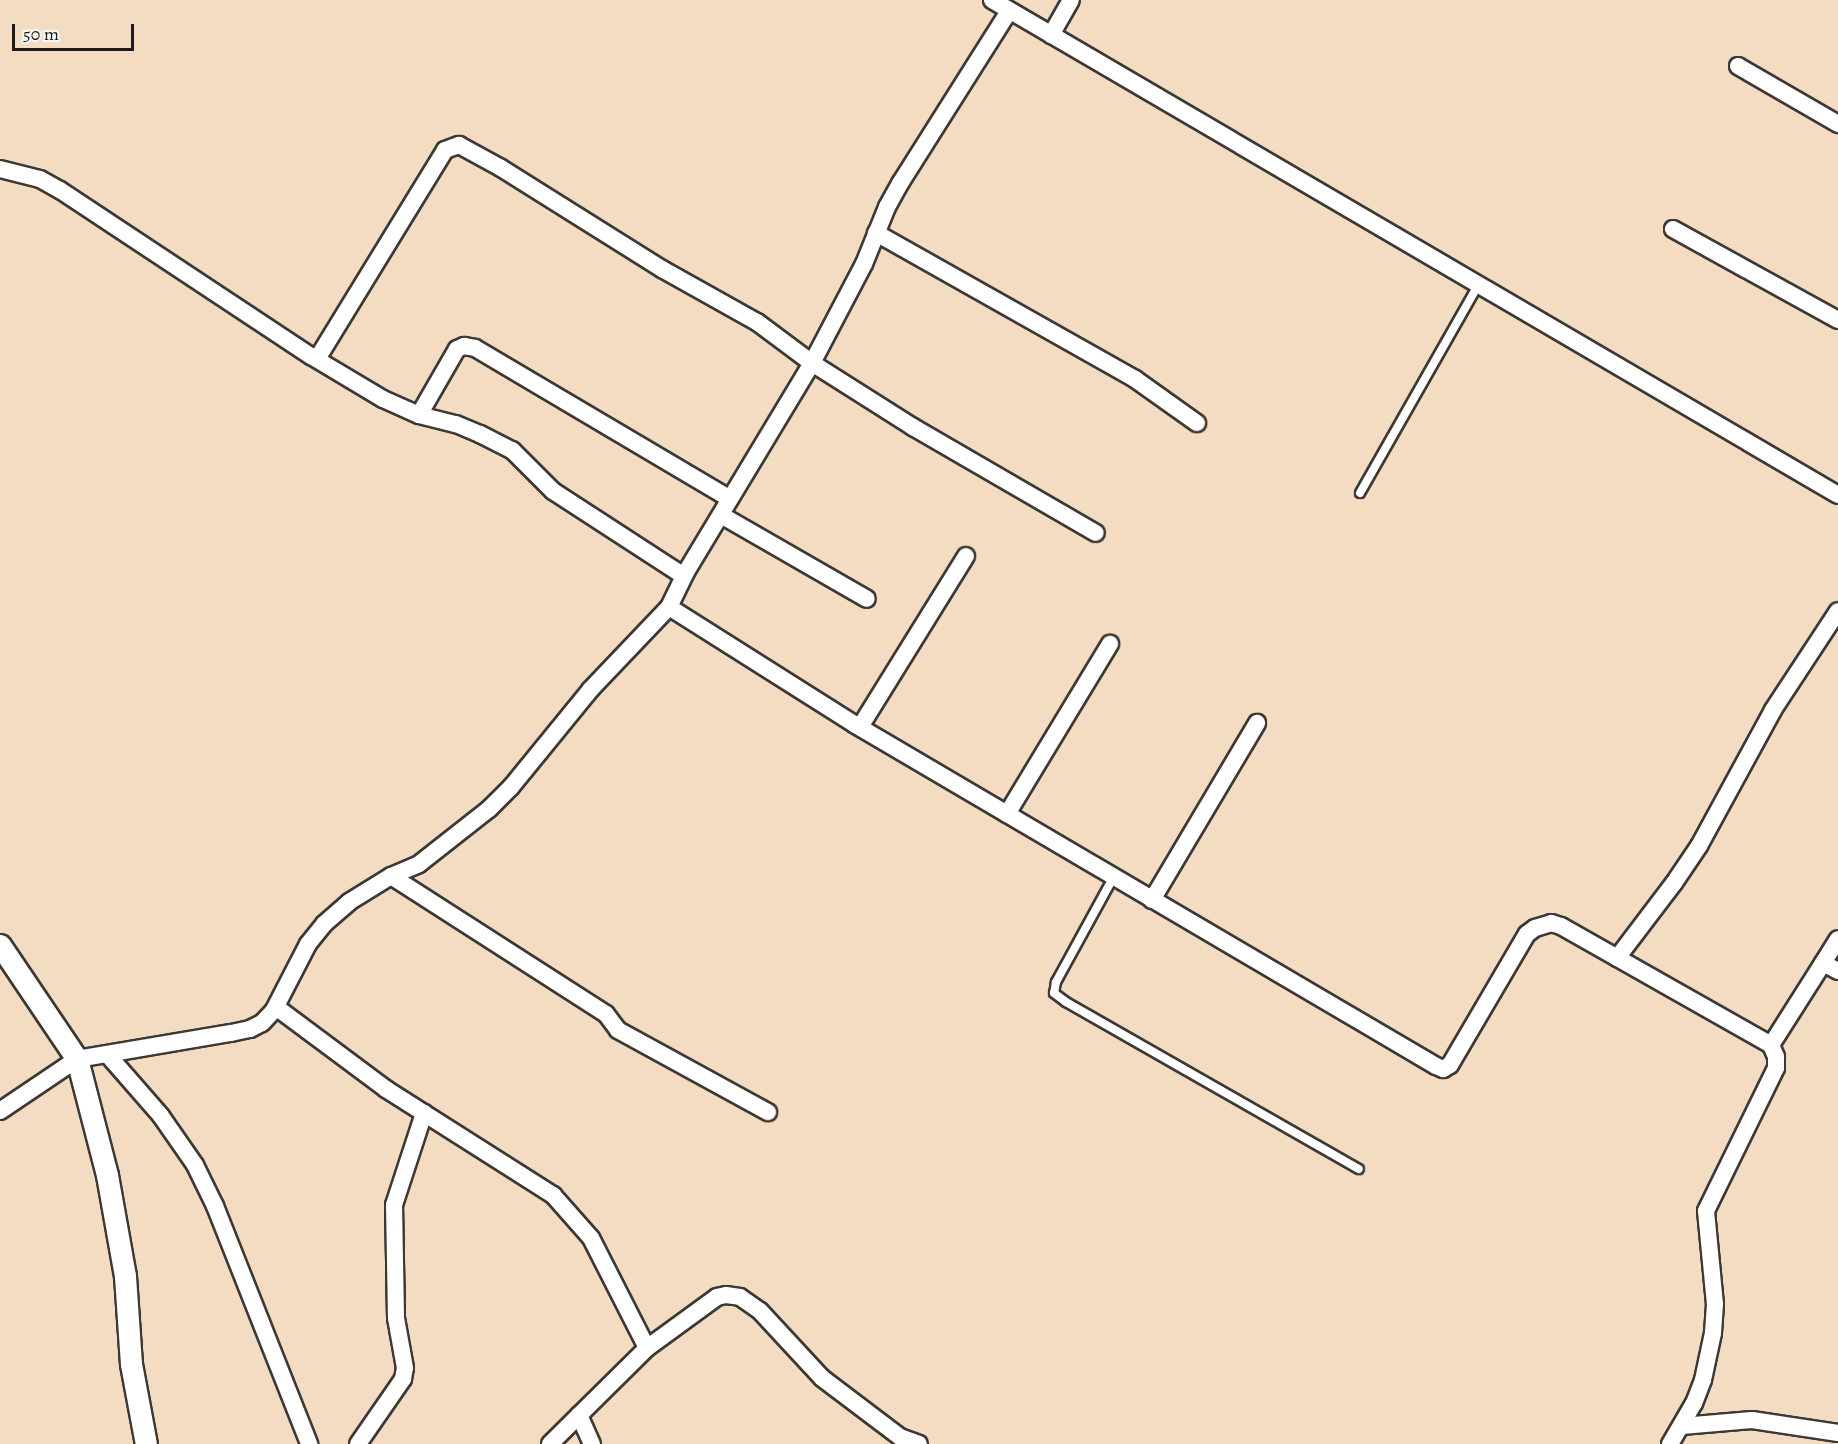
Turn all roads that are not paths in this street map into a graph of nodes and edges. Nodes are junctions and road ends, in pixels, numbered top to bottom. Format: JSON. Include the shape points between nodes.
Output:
{"nodes":[{"id":1,"x":992,"y":0,"type":"edge"},
{"id":2,"x":1071,"y":0,"type":"edge"},
{"id":3,"x":1009,"y":11,"type":"junction"},
{"id":4,"x":1051,"y":35,"type":"junction"},
{"id":5,"x":1738,"y":66,"type":"dead end"},
{"id":6,"x":1838,"y":124,"type":"edge"},
{"id":7,"x":0,"y":169,"type":"edge"},
{"id":8,"x":1673,"y":229,"type":"dead end"},
{"id":9,"x":876,"y":233,"type":"junction"},
{"id":10,"x":1478,"y":285,"type":"junction"},
{"id":11,"x":1838,"y":320,"type":"edge"},
{"id":12,"x":317,"y":359,"type":"junction"},
{"id":13,"x":812,"y":363,"type":"junction"},
{"id":14,"x":419,"y":415,"type":"junction"},
{"id":15,"x":1197,"y":423,"type":"dead end"},
{"id":16,"x":1360,"y":493,"type":"dead end"},
{"id":17,"x":1838,"y":495,"type":"edge"},
{"id":18,"x":730,"y":499,"type":"junction"},
{"id":19,"x":721,"y":515,"type":"junction"},
{"id":20,"x":1096,"y":533,"type":"dead end"},
{"id":21,"x":966,"y":556,"type":"dead end"},
{"id":22,"x":684,"y":576,"type":"junction"},
{"id":23,"x":867,"y":599,"type":"dead end"},
{"id":24,"x":669,"y":607,"type":"junction"},
{"id":25,"x":1838,"y":611,"type":"edge"},
{"id":26,"x":1110,"y":644,"type":"dead end"},
{"id":27,"x":1257,"y":723,"type":"dead end"},
{"id":28,"x":860,"y":727,"type":"junction"},
{"id":29,"x":1007,"y":814,"type":"junction"},
{"id":30,"x":391,"y":876,"type":"junction"},
{"id":31,"x":1113,"y":878,"type":"junction"},
{"id":32,"x":1152,"y":900,"type":"junction"},
{"id":33,"x":1838,"y":939,"type":"edge"},
{"id":34,"x":0,"y":945,"type":"edge"},
{"id":35,"x":1617,"y":957,"type":"junction"},
{"id":36,"x":1831,"y":967,"type":"edge"},
{"id":37,"x":276,"y":1007,"type":"junction"},
{"id":38,"x":1771,"y":1046,"type":"junction"},
{"id":39,"x":107,"y":1054,"type":"junction"},
{"id":40,"x":76,"y":1059,"type":"junction"},
{"id":41,"x":0,"y":1111,"type":"edge"},
{"id":42,"x":768,"y":1112,"type":"dead end"},
{"id":43,"x":424,"y":1113,"type":"junction"},
{"id":44,"x":1359,"y":1169,"type":"dead end"},
{"id":45,"x":647,"y":1348,"type":"junction"},
{"id":46,"x":579,"y":1414,"type":"junction"},
{"id":47,"x":1682,"y":1426,"type":"junction"},
{"id":48,"x":1838,"y":1433,"type":"edge"},
{"id":49,"x":897,"y":1440,"type":"edge"},
{"id":50,"x":146,"y":1444,"type":"edge"},
{"id":51,"x":309,"y":1444,"type":"edge"},
{"id":52,"x":358,"y":1444,"type":"edge"},
{"id":53,"x":550,"y":1444,"type":"edge"},
{"id":54,"x":592,"y":1444,"type":"edge"},
{"id":55,"x":919,"y":1444,"type":"edge"},
{"id":56,"x":1670,"y":1444,"type":"edge"}],
"edges":[{"from":1,"to":3,"type":"street"},
{"from":2,"to":4,"type":"street"},
{"from":3,"to":4,"type":"street"},
{"from":3,"to":9,"type":"street","via":[[937,122]]},
{"from":4,"to":10,"type":"street"},
{"from":5,"to":6,"type":"street"},
{"from":7,"to":12,"type":"street","via":[[40,179],[60,190]]},
{"from":8,"to":11,"type":"street"},
{"from":9,"to":13,"type":"street"},
{"from":9,"to":15,"type":"street","via":[[1135,379]]},
{"from":10,"to":16,"type":"lane"},
{"from":10,"to":17,"type":"street"},
{"from":12,"to":13,"type":"street","via":[[445,150],[459,146],[757,322]]},
{"from":12,"to":14,"type":"street","via":[[383,399]]},
{"from":13,"to":18,"type":"street"},
{"from":13,"to":20,"type":"street","via":[[913,427]]},
{"from":14,"to":18,"type":"street","via":[[457,349],[475,348]]},
{"from":14,"to":22,"type":"street","via":[[456,424],[512,450],[553,491]]},
{"from":18,"to":19,"type":"street"},
{"from":19,"to":22,"type":"street"},
{"from":19,"to":23,"type":"street"},
{"from":21,"to":28,"type":"street"},
{"from":22,"to":24,"type":"street"},
{"from":24,"to":28,"type":"street"},
{"from":24,"to":30,"type":"street","via":[[590,690],[512,787],[419,864]]},
{"from":25,"to":35,"type":"street","via":[[1773,710],[1680,874]]},
{"from":26,"to":29,"type":"street"},
{"from":27,"to":32,"type":"street"},
{"from":28,"to":29,"type":"street"},
{"from":29,"to":31,"type":"street"},
{"from":30,"to":37,"type":"street","via":[[349,902],[324,924],[308,944]]},
{"from":30,"to":42,"type":"street","via":[[606,1014],[618,1030]]},
{"from":31,"to":32,"type":"street"},
{"from":31,"to":44,"type":"lane","via":[[1056,982],[1054,993]]},
{"from":32,"to":35,"type":"street","via":[[1443,1069],[1450,1065],[1527,934],[1535,928],[1551,923],[1561,926]]},
{"from":33,"to":36,"type":"street"},
{"from":34,"to":40,"type":"street"},
{"from":35,"to":38,"type":"street"},
{"from":36,"to":38,"type":"street"},
{"from":37,"to":39,"type":"street","via":[[262,1023],[250,1029]]},
{"from":37,"to":43,"type":"street"},
{"from":38,"to":47,"type":"street","via":[[1776,1068],[1706,1211],[1715,1304],[1713,1333],[1703,1380]]},
{"from":39,"to":40,"type":"street"},
{"from":39,"to":51,"type":"street","via":[[168,1124],[195,1165],[215,1206]]},
{"from":40,"to":41,"type":"street"},
{"from":40,"to":50,"type":"street","via":[[107,1175],[125,1276],[131,1364]]},
{"from":43,"to":45,"type":"street","via":[[553,1195],[591,1238]]},
{"from":43,"to":52,"type":"street","via":[[393,1205],[396,1318],[405,1368],[402,1379]]},
{"from":45,"to":46,"type":"street"},
{"from":45,"to":49,"type":"street","via":[[717,1298],[740,1297],[760,1311],[822,1378]]},
{"from":46,"to":53,"type":"street"},
{"from":46,"to":54,"type":"street"},
{"from":47,"to":48,"type":"street","via":[[1752,1420]]},
{"from":47,"to":56,"type":"street"},
{"from":49,"to":55,"type":"street"}]}
